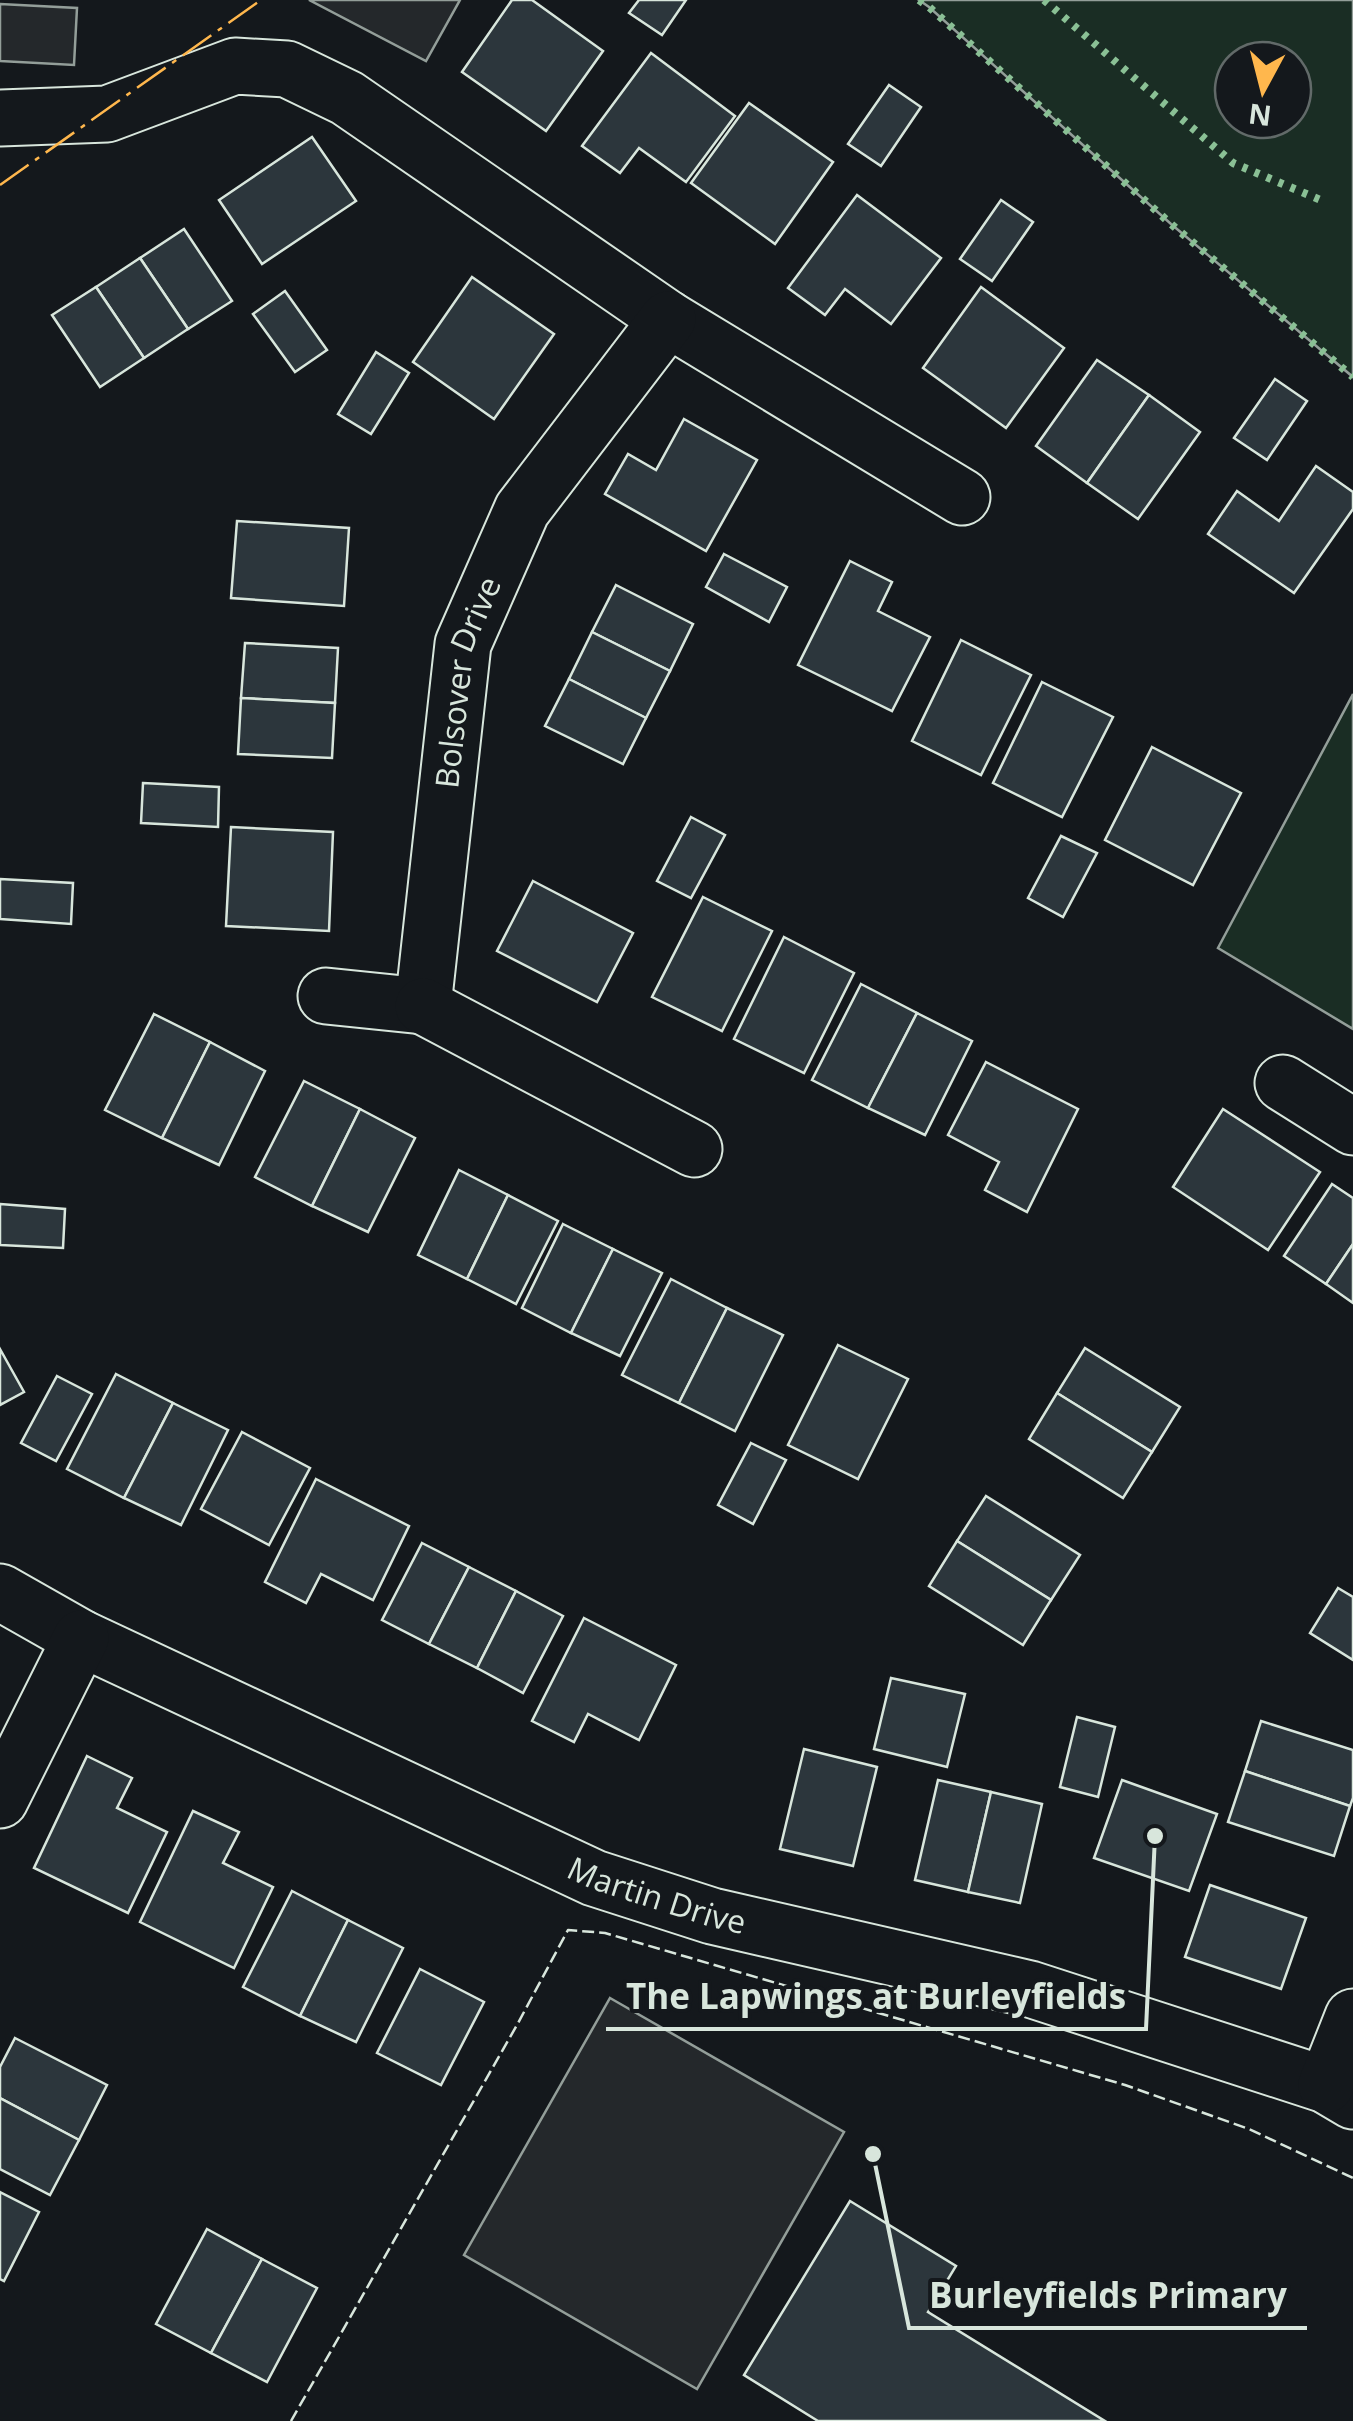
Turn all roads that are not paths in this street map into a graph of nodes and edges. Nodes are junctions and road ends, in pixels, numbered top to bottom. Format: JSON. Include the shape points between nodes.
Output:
{"nodes":[{"id":1,"x":0,"y":118,"type":"edge"},
{"id":2,"x":668,"y":319,"type":"junction"},
{"id":3,"x":962,"y":497,"type":"dead end"},
{"id":4,"x":326,"y":996,"type":"dead end"},
{"id":5,"x":423,"y":1006,"type":"junction"},
{"id":6,"x":1283,"y":1083,"type":"dead end"},
{"id":7,"x":1353,"y":1126,"type":"edge"},
{"id":8,"x":694,"y":1149,"type":"dead end"},
{"id":9,"x":0,"y":1592,"type":"edge"},
{"id":10,"x":81,"y":1638,"type":"junction"},
{"id":11,"x":0,"y":1800,"type":"edge"},
{"id":12,"x":1353,"y":2017,"type":"edge"},
{"id":13,"x":1340,"y":2093,"type":"edge"}],
"edges":[{"from":1,"to":2,"type":"street","via":[[106,114],[235,66],[288,68],[347,98]]},
{"from":2,"to":3,"type":"street"},
{"from":2,"to":5,"type":"street","name":"Bolsover Drive","via":[[522,510],[463,644]]},
{"from":4,"to":5,"type":"street"},
{"from":5,"to":8,"type":"street"},
{"from":6,"to":7,"type":"street"},
{"from":9,"to":10,"type":"street","name":"Martin Drive"},
{"from":10,"to":11,"type":"street"},
{"from":10,"to":13,"type":"street","name":"Martin Drive","via":[[594,1878],[712,1916],[1030,1989]]},
{"from":12,"to":13,"type":"street"}]}
